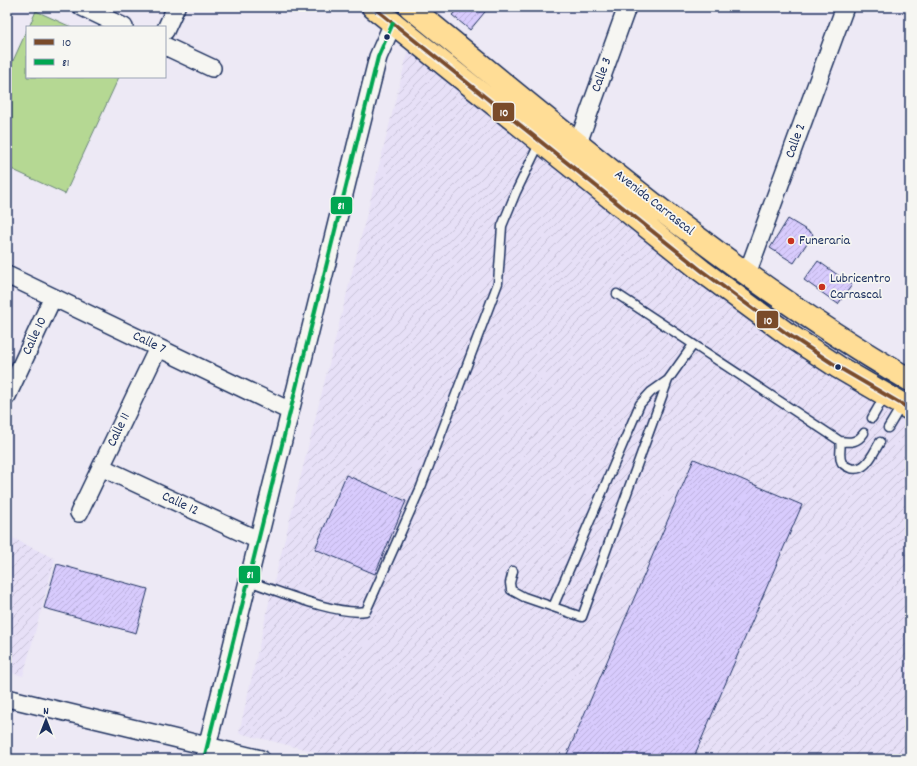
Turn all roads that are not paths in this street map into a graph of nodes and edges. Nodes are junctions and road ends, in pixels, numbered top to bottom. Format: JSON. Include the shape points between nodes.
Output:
{"nodes":[{"id":1,"x":82,"y":7,"type":"edge"},
{"id":2,"x":176,"y":7,"type":"edge"},
{"id":3,"x":373,"y":7,"type":"edge"},
{"id":4,"x":410,"y":7,"type":"edge"},
{"id":5,"x":627,"y":7,"type":"edge"},
{"id":6,"x":845,"y":7,"type":"edge"},
{"id":7,"x":393,"y":23,"type":"junction"},
{"id":8,"x":122,"y":26,"type":"edge"},
{"id":9,"x":166,"y":29,"type":"edge"},
{"id":10,"x":166,"y":46,"type":"edge"},
{"id":11,"x":212,"y":68,"type":"dead end"},
{"id":12,"x":541,"y":141,"type":"junction"},
{"id":13,"x":578,"y":143,"type":"junction"},
{"id":14,"x":747,"y":274,"type":"junction"},
{"id":15,"x":7,"y":275,"type":"edge"},
{"id":16,"x":617,"y":294,"type":"dead end"},
{"id":17,"x":54,"y":298,"type":"junction"},
{"id":18,"x":693,"y":344,"type":"junction"},
{"id":19,"x":158,"y":348,"type":"junction"},
{"id":20,"x":668,"y":380,"type":"junction"},
{"id":21,"x":910,"y":380,"type":"edge"},
{"id":22,"x":881,"y":393,"type":"junction"},
{"id":23,"x":7,"y":396,"type":"edge"},
{"id":24,"x":907,"y":407,"type":"edge"},
{"id":25,"x":290,"y":411,"type":"junction"},
{"id":26,"x":872,"y":418,"type":"dead end"},
{"id":27,"x":888,"y":428,"type":"dead end"},
{"id":28,"x":864,"y":433,"type":"dead end"},
{"id":29,"x":840,"y":441,"type":"junction"},
{"id":30,"x":880,"y":442,"type":"dead end"},
{"id":31,"x":101,"y":467,"type":"junction"},
{"id":32,"x":79,"y":513,"type":"dead end"},
{"id":33,"x":258,"y":540,"type":"junction"},
{"id":34,"x":514,"y":571,"type":"dead end"},
{"id":35,"x":248,"y":581,"type":"junction"},
{"id":36,"x":553,"y":607,"type":"junction"},
{"id":37,"x":7,"y":698,"type":"edge"},
{"id":38,"x":205,"y":752,"type":"edge"},
{"id":39,"x":261,"y":759,"type":"edge"}],
"edges":[{"from":1,"to":8,"type":"street"},
{"from":2,"to":9,"type":"street"},
{"from":3,"to":7,"type":"main road","name":"Avenida Carrascal"},
{"from":4,"to":13,"type":"main road","name":"Avenida Carrascal"},
{"from":5,"to":13,"type":"street","name":"Calle 3"},
{"from":6,"to":14,"type":"street","name":"Calle 2"},
{"from":7,"to":12,"type":"main road","name":"Avenida Carrascal"},
{"from":7,"to":25,"type":"street","via":[[378,57]]},
{"from":10,"to":11,"type":"street"},
{"from":12,"to":22,"type":"main road","name":"Avenida Carrascal","via":[[736,297]]},
{"from":12,"to":35,"type":"lane","via":[[502,226],[498,283],[420,487],[366,611],[356,613],[339,610]]},
{"from":13,"to":14,"type":"main road","name":"Avenida Carrascal"},
{"from":14,"to":21,"type":"main road","name":"Avenida Carrascal","via":[[834,334]]},
{"from":15,"to":17,"type":"street","name":"Calle 7"},
{"from":16,"to":18,"type":"lane"},
{"from":17,"to":19,"type":"street","name":"Calle 7"},
{"from":17,"to":23,"type":"street","name":"Calle 10"},
{"from":18,"to":20,"type":"lane"},
{"from":18,"to":29,"type":"lane"},
{"from":19,"to":25,"type":"street","name":"Calle 7"},
{"from":19,"to":31,"type":"street","name":"Calle 11"},
{"from":20,"to":36,"type":"lane","via":[[640,404]]},
{"from":20,"to":36,"type":"lane","via":[[582,617]]},
{"from":22,"to":24,"type":"main road","name":"Avenida Carrascal"},
{"from":22,"to":26,"type":"lane","via":[[880,404]]},
{"from":24,"to":27,"type":"lane","via":[[897,413]]},
{"from":25,"to":33,"type":"street"},
{"from":28,"to":29,"type":"lane","via":[[855,441]]},
{"from":29,"to":30,"type":"lane","via":[[842,462],[855,470],[864,466]]},
{"from":31,"to":32,"type":"street","name":"Calle 11"},
{"from":31,"to":33,"type":"street","name":"Calle 12"},
{"from":33,"to":35,"type":"street"},
{"from":34,"to":36,"type":"lane","via":[[510,583],[511,590]]},
{"from":35,"to":38,"type":"street"},
{"from":37,"to":38,"type":"street"},
{"from":38,"to":39,"type":"street"}]}
